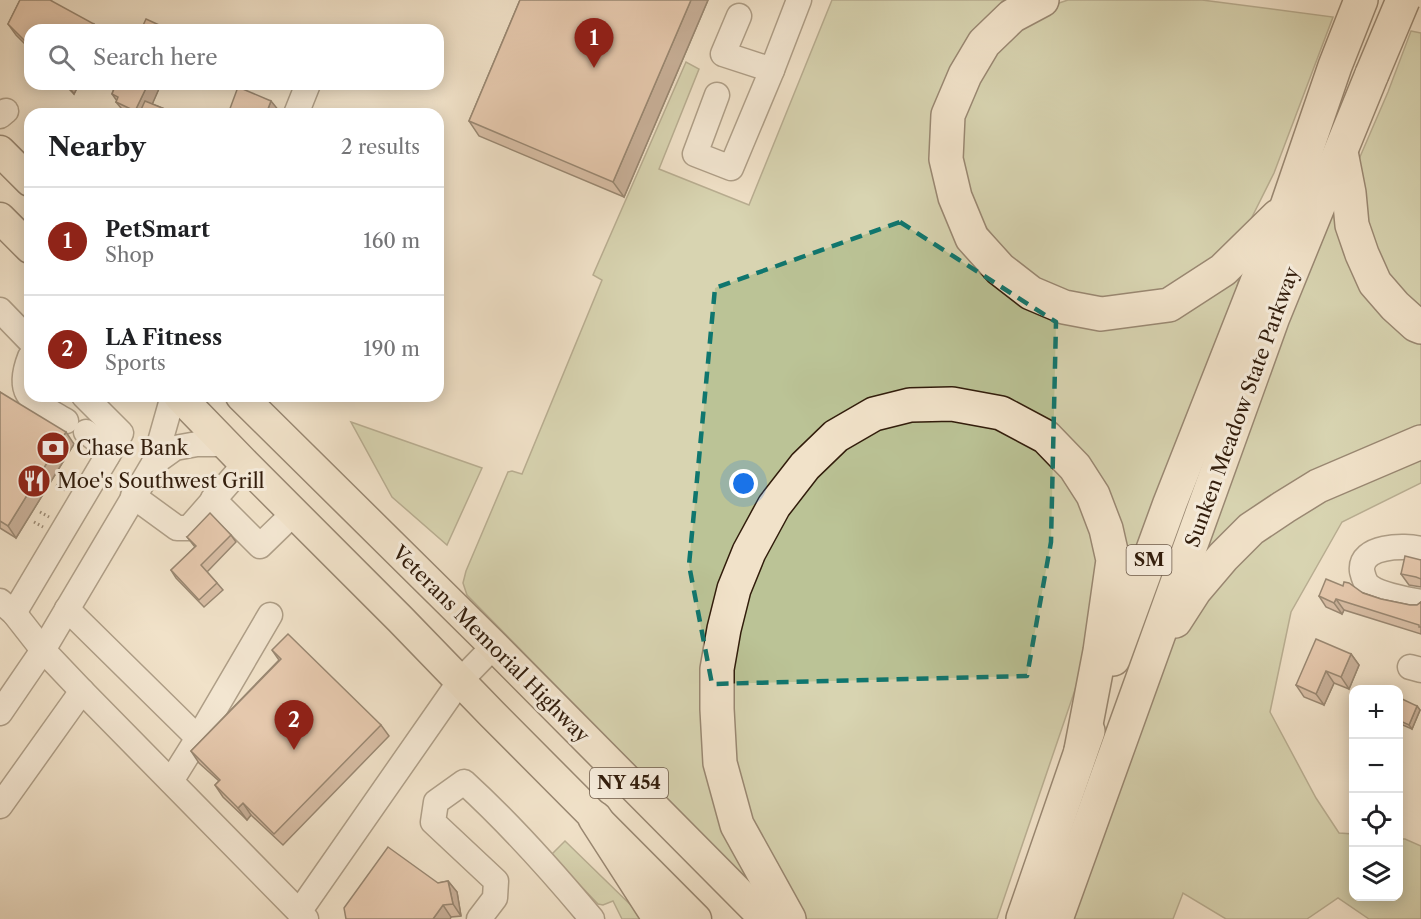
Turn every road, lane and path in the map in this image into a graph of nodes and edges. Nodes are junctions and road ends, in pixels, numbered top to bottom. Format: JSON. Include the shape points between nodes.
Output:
{"nodes":[{"id":1,"x":799,"y":0,"type":"edge"},
{"id":2,"x":1042,"y":0,"type":"edge"},
{"id":3,"x":1361,"y":0,"type":"edge"},
{"id":4,"x":1390,"y":0,"type":"edge"},
{"id":5,"x":1403,"y":0,"type":"edge"},
{"id":6,"x":1421,"y":5,"type":"edge"},
{"id":7,"x":739,"y":16,"type":"dead end"},
{"id":8,"x":772,"y":70,"type":"junction"},
{"id":9,"x":306,"y":90,"type":"edge"},
{"id":10,"x":717,"y":96,"type":"dead end"},
{"id":11,"x":298,"y":108,"type":"edge"},
{"id":12,"x":0,"y":151,"type":"edge"},
{"id":13,"x":1341,"y":152,"type":"junction"},
{"id":14,"x":24,"y":175,"type":"edge"},
{"id":15,"x":1287,"y":206,"type":"junction"},
{"id":16,"x":0,"y":218,"type":"edge"},
{"id":17,"x":24,"y":242,"type":"edge"},
{"id":18,"x":0,"y":310,"type":"edge"},
{"id":19,"x":1421,"y":327,"type":"edge"},
{"id":20,"x":24,"y":335,"type":"edge"},
{"id":21,"x":35,"y":402,"type":"edge"},
{"id":22,"x":90,"y":402,"type":"edge"},
{"id":23,"x":171,"y":402,"type":"edge"},
{"id":24,"x":185,"y":402,"type":"edge"},
{"id":25,"x":247,"y":402,"type":"edge"},
{"id":26,"x":1421,"y":442,"type":"edge"},
{"id":27,"x":235,"y":454,"type":"junction"},
{"id":28,"x":107,"y":456,"type":"junction"},
{"id":29,"x":154,"y":463,"type":"junction"},
{"id":30,"x":133,"y":496,"type":"junction"},
{"id":31,"x":213,"y":499,"type":"junction"},
{"id":32,"x":294,"y":513,"type":"junction"},
{"id":33,"x":1421,"y":549,"type":"edge"},
{"id":34,"x":1421,"y":602,"type":"edge"},
{"id":35,"x":7,"y":607,"type":"edge"},
{"id":36,"x":67,"y":609,"type":"junction"},
{"id":37,"x":270,"y":615,"type":"dead end"},
{"id":38,"x":494,"y":646,"type":"junction"},
{"id":39,"x":43,"y":650,"type":"junction"},
{"id":40,"x":1147,"y":666,"type":"junction"},
{"id":41,"x":460,"y":681,"type":"junction"},
{"id":42,"x":82,"y":691,"type":"junction"},
{"id":43,"x":0,"y":712,"type":"edge"},
{"id":44,"x":198,"y":738,"type":"junction"},
{"id":45,"x":1081,"y":750,"type":"junction"},
{"id":46,"x":171,"y":781,"type":"junction"},
{"id":47,"x":0,"y":806,"type":"edge"},
{"id":48,"x":595,"y":818,"type":"junction"},
{"id":49,"x":303,"y":917,"type":"edge"},
{"id":50,"x":479,"y":919,"type":"edge"},
{"id":51,"x":592,"y":919,"type":"edge"},
{"id":52,"x":660,"y":919,"type":"edge"},
{"id":53,"x":696,"y":919,"type":"edge"},
{"id":54,"x":765,"y":919,"type":"edge"},
{"id":55,"x":789,"y":919,"type":"edge"},
{"id":56,"x":1023,"y":919,"type":"edge"},
{"id":57,"x":1056,"y":919,"type":"edge"}],
"edges":[{"from":1,"to":8,"type":"lane"},
{"from":2,"to":15,"type":"highway","via":[[1012,16],[984,43],[948,115],[946,159],[955,197],[972,238],[1000,269],[1031,293],[1064,307],[1101,314],[1169,305],[1222,270]]},
{"from":3,"to":15,"type":"highway","name":"Sunken Meadow State Parkway","number":"SM"},
{"from":4,"to":6,"type":"main road"},
{"from":5,"to":13,"type":"highway","name":"Sunken Meadow State Parkway","number":"SM","bridge":true},
{"from":7,"to":8,"type":"lane","via":[[723,54]]},
{"from":8,"to":10,"type":"lane","via":[[731,168],[695,154]]},
{"from":9,"to":11,"type":"lane"},
{"from":12,"to":14,"type":"main road"},
{"from":13,"to":19,"type":"highway","via":[[1352,225],[1362,254],[1375,282],[1395,306]]},
{"from":13,"to":40,"type":"highway","name":"Sunken Meadow State Parkway","number":"SM","via":[[1273,317]]},
{"from":15,"to":45,"type":"highway","name":"Sunken Meadow State Parkway","number":"SM","via":[[1170,503]]},
{"from":16,"to":17,"type":"main road"},
{"from":18,"to":20,"type":"lane"},
{"from":21,"to":28,"type":"lane","via":[[97,439]]},
{"from":22,"to":28,"type":"lane","via":[[121,433]]},
{"from":23,"to":29,"type":"lane"},
{"from":24,"to":27,"type":"main road","number":"NY 454"},
{"from":25,"to":38,"type":"main road","name":"Veterans Memorial Highway","number":"NY 454"},
{"from":26,"to":40,"type":"highway","via":[[1318,486],[1251,529],[1195,590]]},
{"from":27,"to":29,"type":"lane","via":[[197,444],[175,448]]},
{"from":27,"to":31,"type":"lane"},
{"from":27,"to":32,"type":"main road","number":"NY 454"},
{"from":28,"to":35,"type":"lane"},
{"from":29,"to":30,"type":"lane"},
{"from":30,"to":31,"type":"lane","via":[[177,528],[189,528]]},
{"from":30,"to":36,"type":"lane"},
{"from":31,"to":32,"type":"lane","via":[[260,546]]},
{"from":32,"to":41,"type":"main road","number":"NY 454"},
{"from":33,"to":34,"type":"lane","via":[[1395,546],[1378,550],[1362,566],[1368,585],[1382,593]]},
{"from":35,"to":39,"type":"lane"},
{"from":36,"to":39,"type":"lane"},
{"from":36,"to":44,"type":"lane"},
{"from":37,"to":44,"type":"lane"},
{"from":38,"to":41,"type":"lane"},
{"from":38,"to":54,"type":"main road","name":"Veterans Memorial Highway","number":"NY 454"},
{"from":39,"to":42,"type":"lane"},
{"from":39,"to":43,"type":"lane"},
{"from":40,"to":57,"type":"highway","name":"Sunken Meadow State Parkway","number":"SM"},
{"from":41,"to":48,"type":"main road","number":"NY 454"},
{"from":41,"to":49,"type":"lane"},
{"from":42,"to":46,"type":"lane"},
{"from":42,"to":47,"type":"lane"},
{"from":44,"to":46,"type":"lane"},
{"from":45,"to":55,"type":"highway","via":[[1113,561],[1093,495],[1075,467],[1046,436],[1001,413],[952,404],[910,405],[874,414],[836,436],[805,466],[774,506],[734,589],[717,669],[720,763],[737,825]]},
{"from":45,"to":56,"type":"highway","name":"Sunken Meadow State Parkway","number":"SM"},
{"from":46,"to":49,"type":"lane"},
{"from":48,"to":52,"type":"highway"},
{"from":48,"to":53,"type":"main road","number":"NY 454"},
{"from":50,"to":51,"type":"lane","via":[[495,898],[496,881],[433,822],[436,802],[464,782]]}]}
